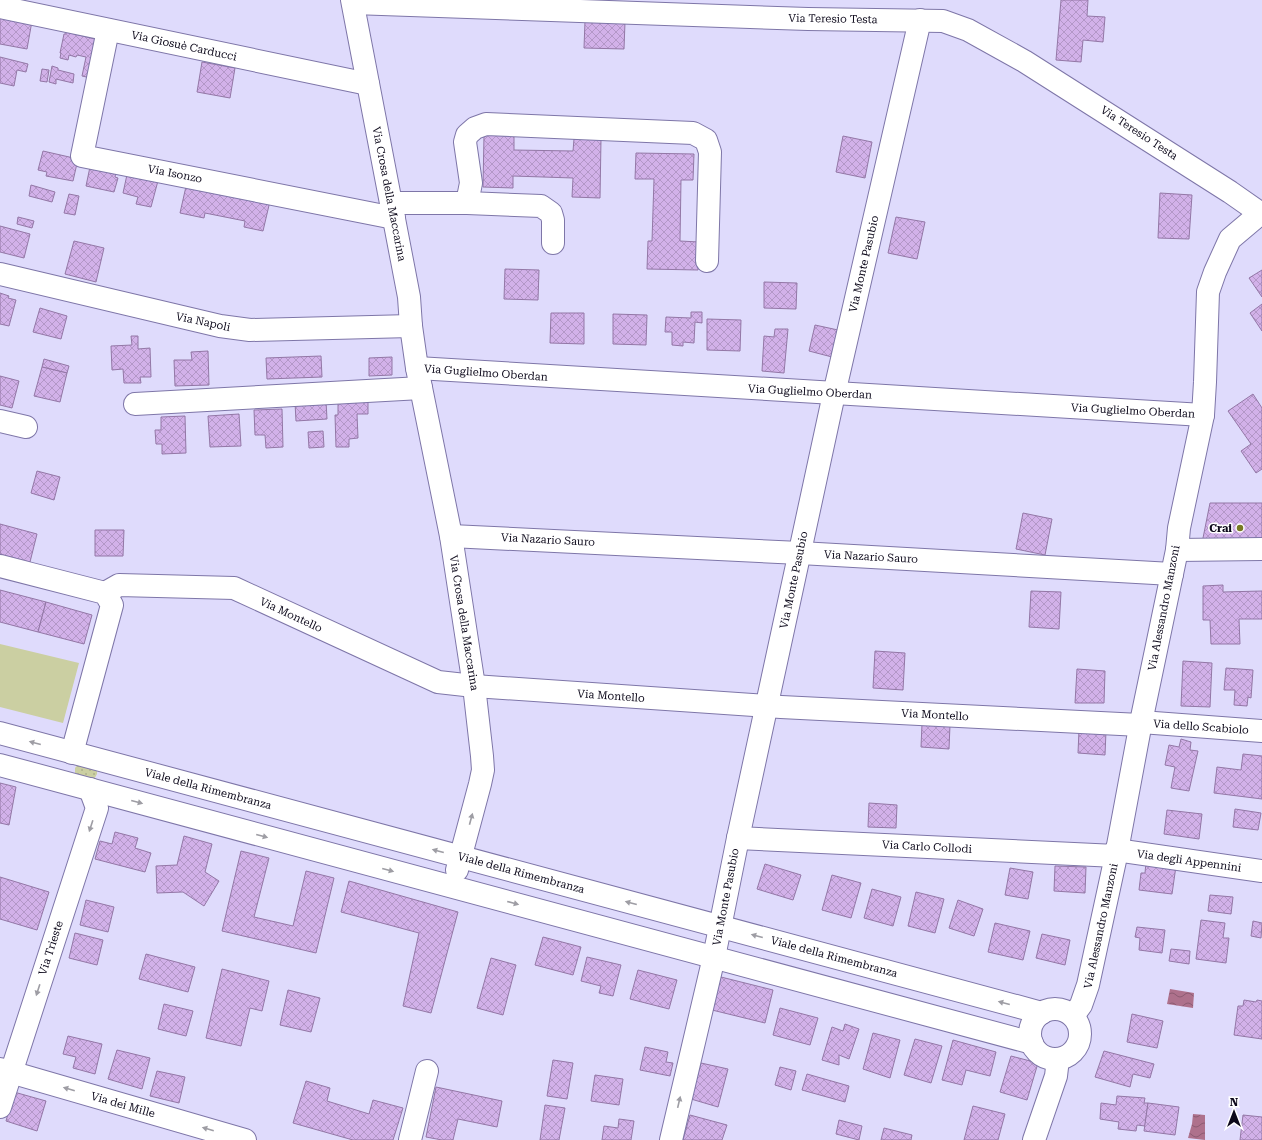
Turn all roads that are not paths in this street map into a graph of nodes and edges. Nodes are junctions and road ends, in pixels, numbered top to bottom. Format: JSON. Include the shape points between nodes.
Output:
{"nodes":[{"id":1,"x":742,"y":0,"type":"edge"},
{"id":2,"x":352,"y":2,"type":"edge"},
{"id":3,"x":0,"y":7,"type":"edge"},
{"id":4,"x":808,"y":10,"type":"dead end"},
{"id":5,"x":920,"y":20,"type":"junction"},
{"id":6,"x":108,"y":30,"type":"junction"},
{"id":7,"x":368,"y":84,"type":"junction"},
{"id":8,"x":468,"y":203,"type":"junction"},
{"id":9,"x":392,"y":210,"type":"junction"},
{"id":10,"x":1261,"y":212,"type":"edge"},
{"id":11,"x":553,"y":243,"type":"dead end"},
{"id":12,"x":707,"y":262,"type":"dead end"},
{"id":13,"x":0,"y":274,"type":"edge"},
{"id":14,"x":411,"y":326,"type":"junction"},
{"id":15,"x":419,"y":378,"type":"junction"},
{"id":16,"x":834,"y":394,"type":"junction"},
{"id":17,"x":135,"y":404,"type":"dead end"},
{"id":18,"x":1203,"y":415,"type":"junction"},
{"id":19,"x":0,"y":421,"type":"edge"},
{"id":20,"x":26,"y":427,"type":"dead end"},
{"id":21,"x":451,"y":536,"type":"junction"},
{"id":22,"x":1262,"y":549,"type":"edge"},
{"id":23,"x":1177,"y":550,"type":"junction"},
{"id":24,"x":800,"y":553,"type":"junction"},
{"id":25,"x":0,"y":566,"type":"edge"},
{"id":26,"x":1172,"y":574,"type":"junction"},
{"id":27,"x":106,"y":593,"type":"junction"},
{"id":28,"x":474,"y":686,"type":"junction"},
{"id":29,"x":766,"y":706,"type":"junction"},
{"id":30,"x":1140,"y":724,"type":"junction"},
{"id":31,"x":1262,"y":731,"type":"edge"},
{"id":32,"x":0,"y":733,"type":"edge"},
{"id":33,"x":71,"y":753,"type":"junction"},
{"id":34,"x":110,"y":763,"type":"junction"},
{"id":35,"x":0,"y":765,"type":"edge"},
{"id":36,"x":68,"y":783,"type":"junction"},
{"id":37,"x":95,"y":790,"type":"junction"},
{"id":38,"x":738,"y":838,"type":"junction"},
{"id":39,"x":1116,"y":853,"type":"junction"},
{"id":40,"x":461,"y":857,"type":"junction"},
{"id":41,"x":1262,"y":871,"type":"edge"},
{"id":42,"x":453,"y":887,"type":"junction"},
{"id":43,"x":720,"y":927,"type":"junction"},
{"id":44,"x":714,"y":957,"type":"junction"},
{"id":45,"x":1042,"y":1013,"type":"junction"},
{"id":46,"x":1073,"y":1016,"type":"junction"},
{"id":47,"x":1032,"y":1043,"type":"junction"},
{"id":48,"x":1058,"y":1059,"type":"junction"},
{"id":49,"x":5,"y":1070,"type":"edge"},
{"id":50,"x":427,"y":1071,"type":"dead end"},
{"id":51,"x":0,"y":1107,"type":"edge"},
{"id":52,"x":245,"y":1140,"type":"edge"},
{"id":53,"x":410,"y":1140,"type":"edge"},
{"id":54,"x":671,"y":1140,"type":"edge"},
{"id":55,"x":1034,"y":1140,"type":"edge"}],
"edges":[{"from":1,"to":4,"type":"street","via":[[747,8]]},
{"from":2,"to":5,"type":"street","name":"Via Teresio Testa","via":[[808,19]]},
{"from":2,"to":7,"type":"street","name":"Via Crosa della Maccarina"},
{"from":3,"to":6,"type":"street","name":"Via Giosuè Carducci"},
{"from":5,"to":10,"type":"street","name":"Via Teresio Testa","via":[[943,21],[968,30],[1024,61]]},
{"from":5,"to":16,"type":"street","name":"Via Monte Pasubio"},
{"from":6,"to":7,"type":"street","name":"Via Giosuè Carducci"},
{"from":6,"to":9,"type":"street","name":"Via Isonzo","via":[[82,156]]},
{"from":7,"to":9,"type":"street","name":"Via Crosa della Maccarina"},
{"from":8,"to":9,"type":"street"},
{"from":8,"to":11,"type":"street","via":[[541,206],[551,213]]},
{"from":8,"to":12,"type":"street","via":[[471,183],[465,142],[467,135],[475,128],[486,124],[693,133],[706,140],[710,152]]},
{"from":9,"to":14,"type":"street","name":"Via Crosa della Maccarina"},
{"from":10,"to":18,"type":"street","name":"Via Alessandro Manzoni","via":[[1230,239],[1208,292]]},
{"from":13,"to":14,"type":"street","name":"Via Napoli","via":[[220,326],[250,330]]},
{"from":14,"to":15,"type":"street","name":"Via Crosa della Maccarina"},
{"from":15,"to":16,"type":"street","name":"Via Guglielmo Oberdan"},
{"from":15,"to":17,"type":"street"},
{"from":15,"to":21,"type":"street","name":"Via Crosa della Maccarina"},
{"from":16,"to":18,"type":"street","name":"Via Guglielmo Oberdan"},
{"from":16,"to":24,"type":"street","name":"Via Monte Pasubio"},
{"from":18,"to":23,"type":"street","name":"Via Alessandro Manzoni","via":[[1179,528]]},
{"from":19,"to":20,"type":"street"},
{"from":21,"to":24,"type":"street","name":"Via Nazario Sauro"},
{"from":21,"to":28,"type":"street","name":"Via Crosa della Maccarina"},
{"from":22,"to":23,"type":"street"},
{"from":23,"to":26,"type":"street","name":"Via Alessandro Manzoni"},
{"from":24,"to":26,"type":"street","name":"Via Nazario Sauro"},
{"from":24,"to":29,"type":"street","name":"Via Monte Pasubio"},
{"from":25,"to":27,"type":"street"},
{"from":26,"to":30,"type":"street","name":"Via Alessandro Manzoni"},
{"from":27,"to":28,"type":"street","name":"Via Montello","via":[[119,585],[234,588],[438,682]]},
{"from":27,"to":33,"type":"street","via":[[112,605]]},
{"from":28,"to":29,"type":"street","name":"Via Montello"},
{"from":40,"to":28,"type":"street","name":"Via Crosa della Maccarina","one_way":true,"via":[[483,770]]},
{"from":29,"to":30,"type":"street","name":"Via Montello"},
{"from":29,"to":38,"type":"street","name":"Via Monte Pasubio"},
{"from":30,"to":31,"type":"street","name":"Via dello Scabiolo"},
{"from":30,"to":39,"type":"street","name":"Via Alessandro Manzoni"},
{"from":33,"to":32,"type":"street","name":"Viale della Rimembranza","one_way":true},
{"from":33,"to":34,"type":"street","name":"Viale della Rimembranza"},
{"from":33,"to":36,"type":"street","via":[[63,760],[63,778]]},
{"from":34,"to":37,"type":"street","via":[[111,779],[104,789]]},
{"from":40,"to":34,"type":"street","name":"Viale della Rimembranza","one_way":true},
{"from":35,"to":36,"type":"street"},
{"from":36,"to":37,"type":"street"},
{"from":37,"to":42,"type":"street","one_way":true},
{"from":37,"to":49,"type":"street","name":"Via Trieste","one_way":true,"via":[[97,808]]},
{"from":38,"to":39,"type":"street","name":"Via Carlo Collodi"},
{"from":38,"to":43,"type":"street","name":"Via Monte Pasubio"},
{"from":39,"to":41,"type":"street","name":"Via degli Appennini"},
{"from":39,"to":46,"type":"street","name":"Via Alessandro Manzoni","via":[[1088,985],[1081,1005]]},
{"from":40,"to":42,"type":"street","name":"Via Crosa della Maccarina"},
{"from":43,"to":40,"type":"street","name":"Viale della Rimembranza","one_way":true},
{"from":42,"to":44,"type":"street","one_way":true},
{"from":43,"to":44,"type":"street","name":"Via Monte Pasubio"},
{"from":45,"to":43,"type":"street","name":"Viale della Rimembranza","one_way":true},
{"from":44,"to":47,"type":"street"},
{"from":54,"to":44,"type":"street","name":"Via Monte Pasubio","one_way":true},
{"from":45,"to":46,"type":"street","via":[[1058,1009]]},
{"from":45,"to":47,"type":"street","via":[[1033,1023]]},
{"from":46,"to":48,"type":"street","via":[[1080,1028],[1079,1042],[1071,1053]]},
{"from":47,"to":48,"type":"street","via":[[1045,1057]]},
{"from":48,"to":55,"type":"street","via":[[1056,1076]]},
{"from":49,"to":51,"type":"street","name":"Via Trieste"},
{"from":52,"to":49,"type":"street","name":"Via dei Mille","one_way":true},
{"from":50,"to":53,"type":"street"}]}
